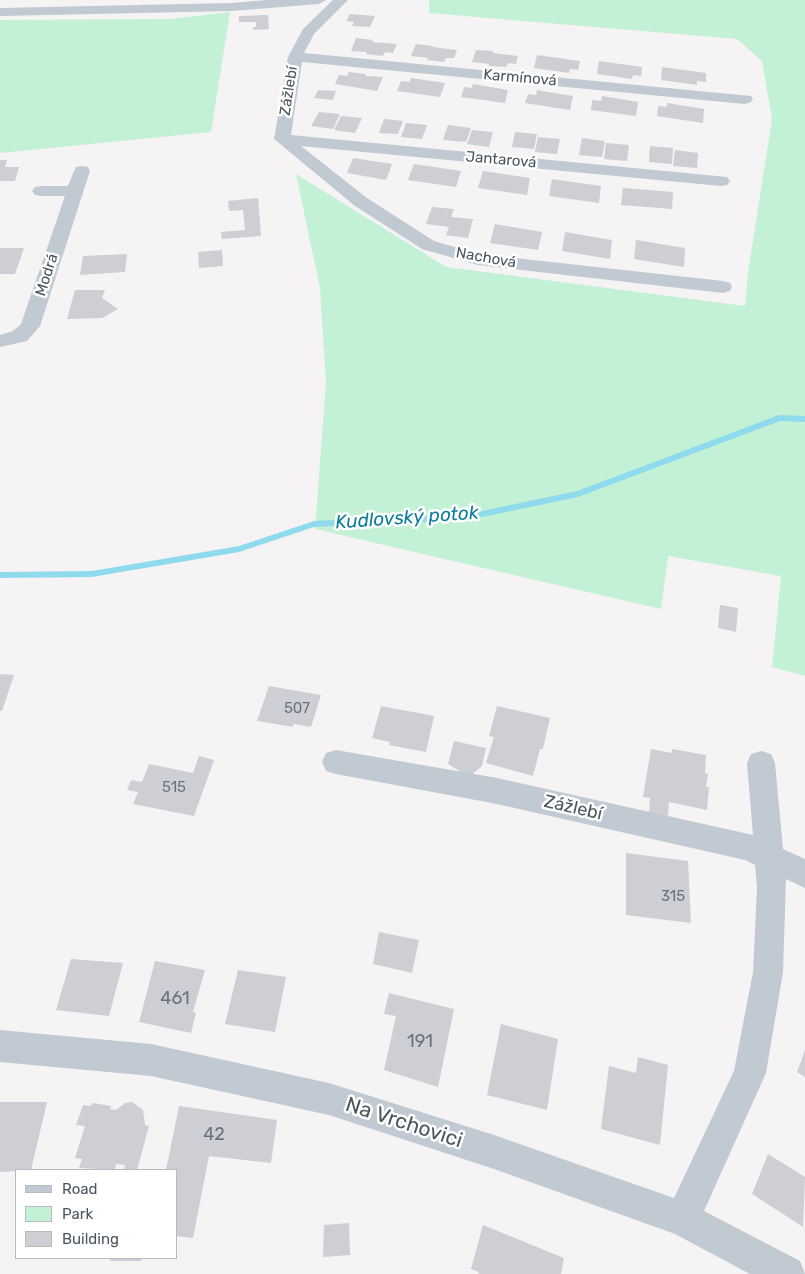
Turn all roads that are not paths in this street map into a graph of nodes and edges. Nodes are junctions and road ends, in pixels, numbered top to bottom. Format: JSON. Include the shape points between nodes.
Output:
{"nodes":[{"id":1,"x":319,"y":0,"type":"edge"},
{"id":2,"x":341,"y":0,"type":"edge"},
{"id":3,"x":0,"y":12,"type":"edge"},
{"id":4,"x":295,"y":57,"type":"junction"},
{"id":5,"x":745,"y":99,"type":"dead end"},
{"id":6,"x":282,"y":139,"type":"junction"},
{"id":7,"x":82,"y":171,"type":"dead end"},
{"id":8,"x":721,"y":180,"type":"dead end"},
{"id":9,"x":41,"y":191,"type":"dead end"},
{"id":10,"x":74,"y":191,"type":"junction"},
{"id":11,"x":723,"y":287,"type":"dead end"},
{"id":12,"x":0,"y":341,"type":"edge"},
{"id":13,"x":336,"y":762,"type":"dead end"},
{"id":14,"x":760,"y":763,"type":"dead end"},
{"id":15,"x":770,"y":858,"type":"junction"},
{"id":16,"x":805,"y":874,"type":"edge"},
{"id":17,"x":0,"y":1046,"type":"edge"},
{"id":18,"x":683,"y":1219,"type":"junction"},
{"id":19,"x":787,"y":1274,"type":"edge"}],
"edges":[{"from":1,"to":3,"type":"street","via":[[232,7]]},
{"from":2,"to":4,"type":"street","name":"Zážlebí","via":[[308,32]]},
{"from":4,"to":5,"type":"street","name":"Karmínová"},
{"from":4,"to":6,"type":"street","name":"Zážlebí"},
{"from":6,"to":8,"type":"street","name":"Jantarová"},
{"from":6,"to":11,"type":"street","name":"Nachová","via":[[361,202],[428,245],[478,259]]},
{"from":7,"to":10,"type":"street","name":"Modrá"},
{"from":9,"to":10,"type":"street"},
{"from":10,"to":12,"type":"street","name":"Modrá","via":[[30,326],[20,336]]},
{"from":13,"to":15,"type":"street","name":"Zážlebí","via":[[517,796],[749,848]]},
{"from":14,"to":15,"type":"street"},
{"from":15,"to":16,"type":"street","name":"Zážlebí"},
{"from":15,"to":18,"type":"street","via":[[772,888],[768,972],[750,1073]]},
{"from":17,"to":18,"type":"street","name":"Na Vrchovici","via":[[151,1060],[330,1099],[494,1152]]},
{"from":18,"to":19,"type":"street","name":"Na Vrchovici"}]}
